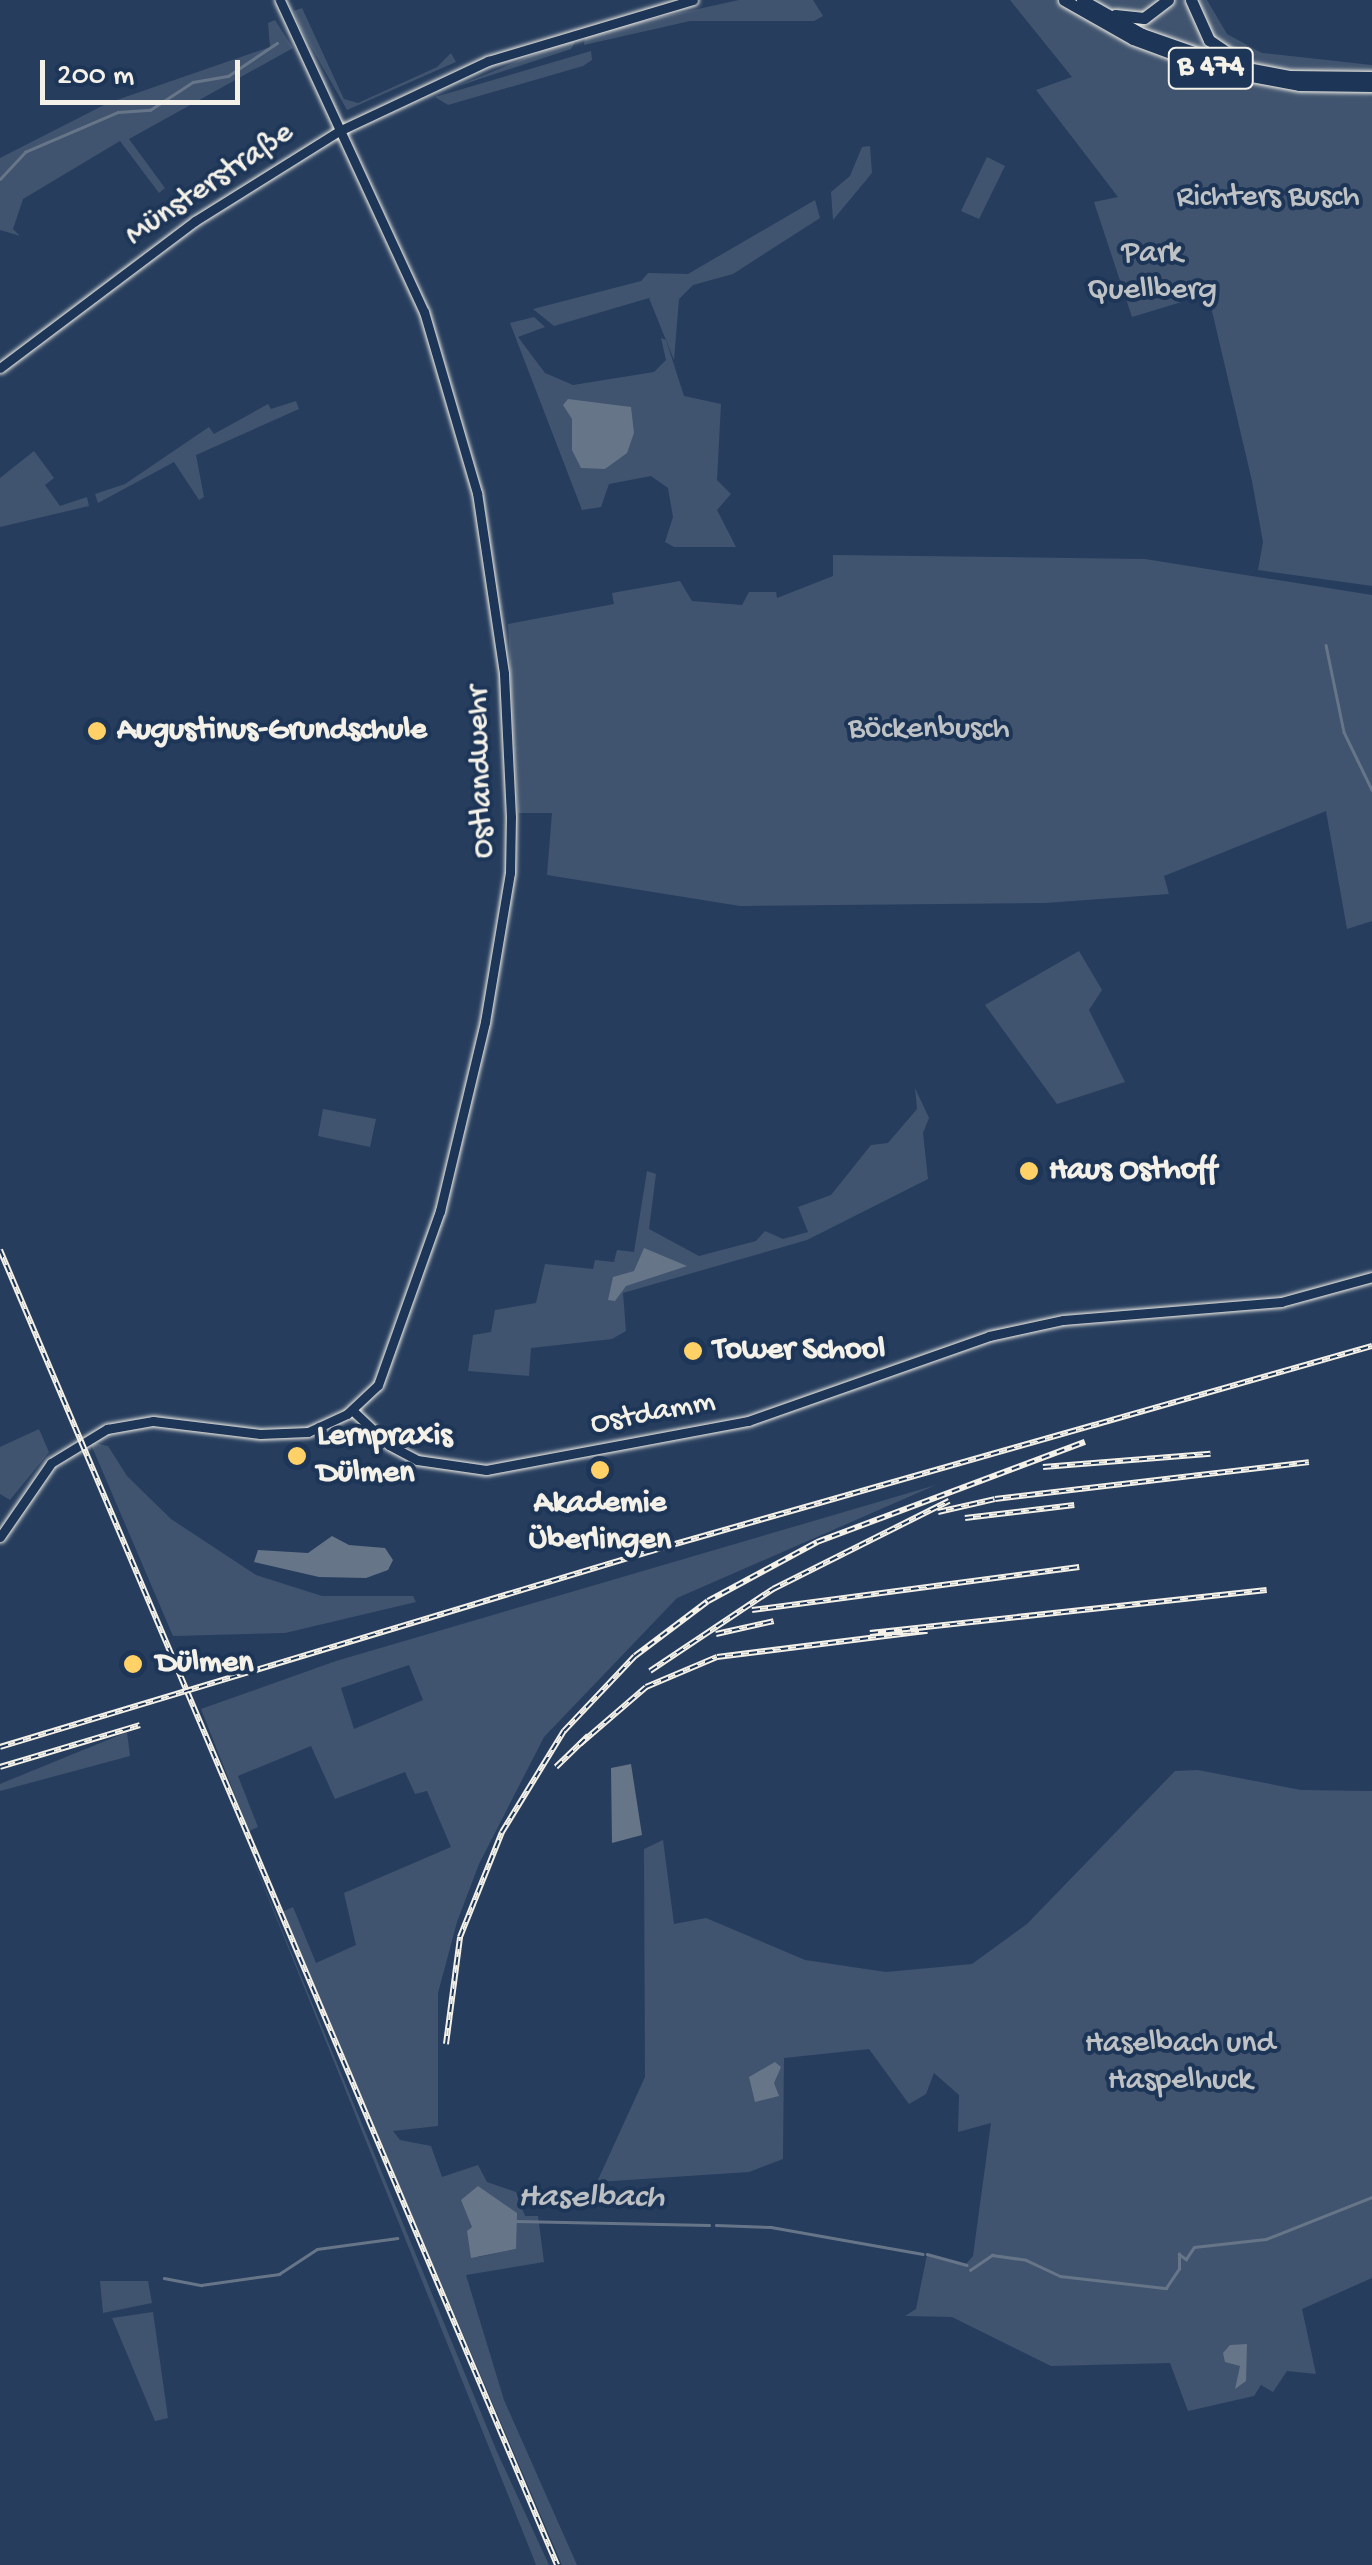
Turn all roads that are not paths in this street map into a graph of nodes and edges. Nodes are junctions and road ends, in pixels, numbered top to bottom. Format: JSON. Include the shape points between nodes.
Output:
{"nodes":[{"id":1,"x":280,"y":0,"type":"edge"},
{"id":2,"x":693,"y":0,"type":"edge"},
{"id":3,"x":1064,"y":0,"type":"edge"},
{"id":4,"x":1083,"y":0,"type":"edge"},
{"id":5,"x":1168,"y":0,"type":"edge"},
{"id":6,"x":1191,"y":0,"type":"edge"},
{"id":7,"x":1311,"y":76,"type":"junction"},
{"id":8,"x":1372,"y":77,"type":"edge"},
{"id":9,"x":1372,"y":86,"type":"edge"},
{"id":10,"x":339,"y":131,"type":"junction"},
{"id":11,"x":0,"y":368,"type":"edge"},
{"id":12,"x":1372,"y":1277,"type":"edge"},
{"id":13,"x":352,"y":1410,"type":"junction"},
{"id":14,"x":0,"y":1538,"type":"edge"}],
"edges":[{"from":1,"to":10,"type":"street","name":"Ostlandwehr"},
{"from":2,"to":10,"type":"street","name":"Münsterstraße","via":[[488,60]]},
{"from":3,"to":9,"type":"highway","number":"B 474","via":[[1119,32],[1214,69],[1299,85]]},
{"from":4,"to":5,"type":"highway","via":[[1126,18],[1144,18]]},
{"from":4,"to":7,"type":"highway","number":"B 474","via":[[1192,54],[1256,71]]},
{"from":6,"to":7,"type":"highway","via":[[1204,32],[1230,57]]},
{"from":7,"to":8,"type":"highway","number":"B 474"},
{"from":10,"to":11,"type":"street","name":"Münsterstraße","via":[[194,221]]},
{"from":10,"to":13,"type":"street","name":"Ostlandwehr","via":[[424,312],[477,493],[504,673],[512,817],[497,953],[453,1164],[389,1367]]},
{"from":12,"to":13,"type":"street","name":"Ostdamm","via":[[1281,1302],[1063,1320],[927,1353],[748,1421],[486,1470],[417,1460],[389,1445]]},
{"from":13,"to":14,"type":"street","via":[[320,1428],[284,1436],[153,1421],[107,1429],[51,1463]]}]}
